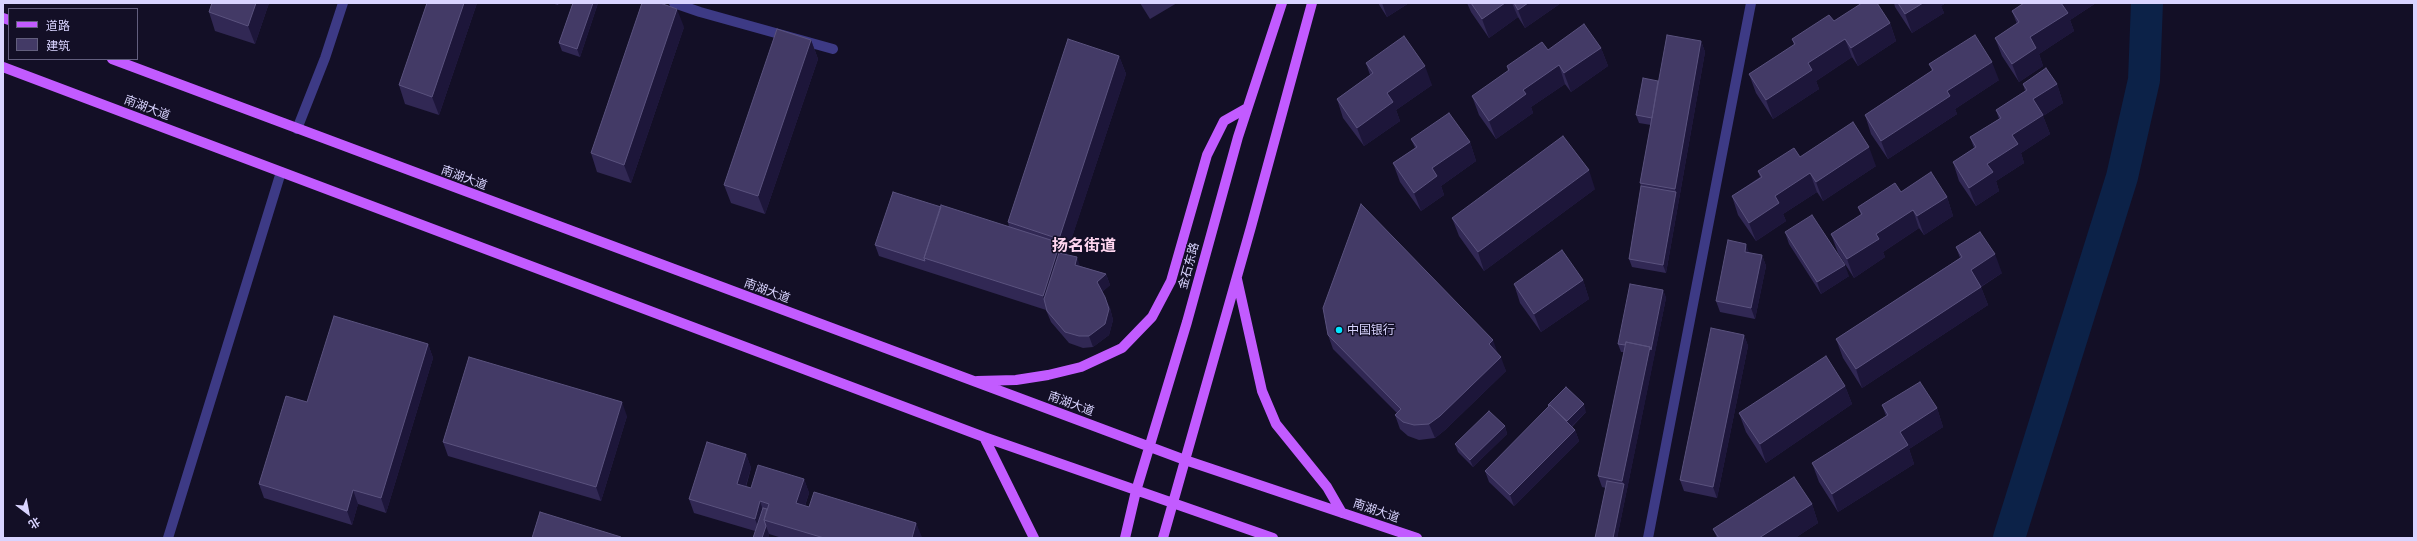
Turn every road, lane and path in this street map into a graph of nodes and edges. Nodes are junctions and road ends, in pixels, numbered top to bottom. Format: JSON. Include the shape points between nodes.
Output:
{"nodes":[{"id":1,"x":343,"y":3,"type":"edge"},
{"id":2,"x":674,"y":3,"type":"edge"},
{"id":3,"x":1282,"y":3,"type":"edge"},
{"id":4,"x":1312,"y":3,"type":"edge"},
{"id":5,"x":1751,"y":3,"type":"edge"},
{"id":6,"x":833,"y":49,"type":"dead end"},
{"id":7,"x":115,"y":60,"type":"edge"},
{"id":8,"x":3,"y":67,"type":"edge"},
{"id":9,"x":1247,"y":108,"type":"junction"},
{"id":10,"x":297,"y":129,"type":"junction"},
{"id":11,"x":281,"y":172,"type":"junction"},
{"id":12,"x":1237,"y":278,"type":"junction"},
{"id":13,"x":973,"y":381,"type":"junction"},
{"id":14,"x":984,"y":437,"type":"junction"},
{"id":15,"x":1149,"y":447,"type":"junction"},
{"id":16,"x":1185,"y":460,"type":"junction"},
{"id":17,"x":1136,"y":491,"type":"junction"},
{"id":18,"x":1173,"y":504,"type":"junction"},
{"id":19,"x":1342,"y":513,"type":"junction"},
{"id":20,"x":168,"y":538,"type":"edge"},
{"id":21,"x":1034,"y":538,"type":"edge"},
{"id":22,"x":1125,"y":538,"type":"edge"},
{"id":23,"x":1163,"y":538,"type":"edge"},
{"id":24,"x":1273,"y":538,"type":"edge"},
{"id":25,"x":1417,"y":538,"type":"edge"},
{"id":26,"x":1648,"y":538,"type":"edge"}],
"edges":[{"from":1,"to":10,"type":"street"},
{"from":2,"to":6,"type":"street"},
{"from":3,"to":9,"type":"main road","name":"金石东路"},
{"from":4,"to":12,"type":"main road"},
{"from":5,"to":26,"type":"street"},
{"from":7,"to":10,"type":"main road","name":"南湖大道"},
{"from":8,"to":11,"type":"main road","name":"南湖大道"},
{"from":9,"to":13,"type":"main road","via":[[1224,121],[1207,156],[1171,281],[1152,317],[1122,348],[1081,367],[1048,375],[1016,380]]},
{"from":9,"to":15,"type":"main road","name":"金石东路"},
{"from":10,"to":13,"type":"main road","name":"南湖大道"},
{"from":11,"to":14,"type":"main road","name":"南湖大道"},
{"from":11,"to":20,"type":"street"},
{"from":12,"to":16,"type":"main road"},
{"from":12,"to":19,"type":"main road","via":[[1262,390],[1276,424],[1327,487]]},
{"from":13,"to":15,"type":"main road","name":"南湖大道"},
{"from":14,"to":17,"type":"main road","name":"南湖大道"},
{"from":14,"to":21,"type":"main road"},
{"from":15,"to":16,"type":"main road","name":"南湖大道"},
{"from":15,"to":17,"type":"main road","name":"金石东路"},
{"from":16,"to":18,"type":"main road"},
{"from":16,"to":19,"type":"main road","name":"南湖大道"},
{"from":17,"to":18,"type":"main road","name":"南湖大道"},
{"from":17,"to":22,"type":"main road","name":"金石东路"},
{"from":18,"to":23,"type":"main road"},
{"from":18,"to":24,"type":"main road","name":"南湖大道"},
{"from":19,"to":25,"type":"main road","name":"南湖大道"}]}
